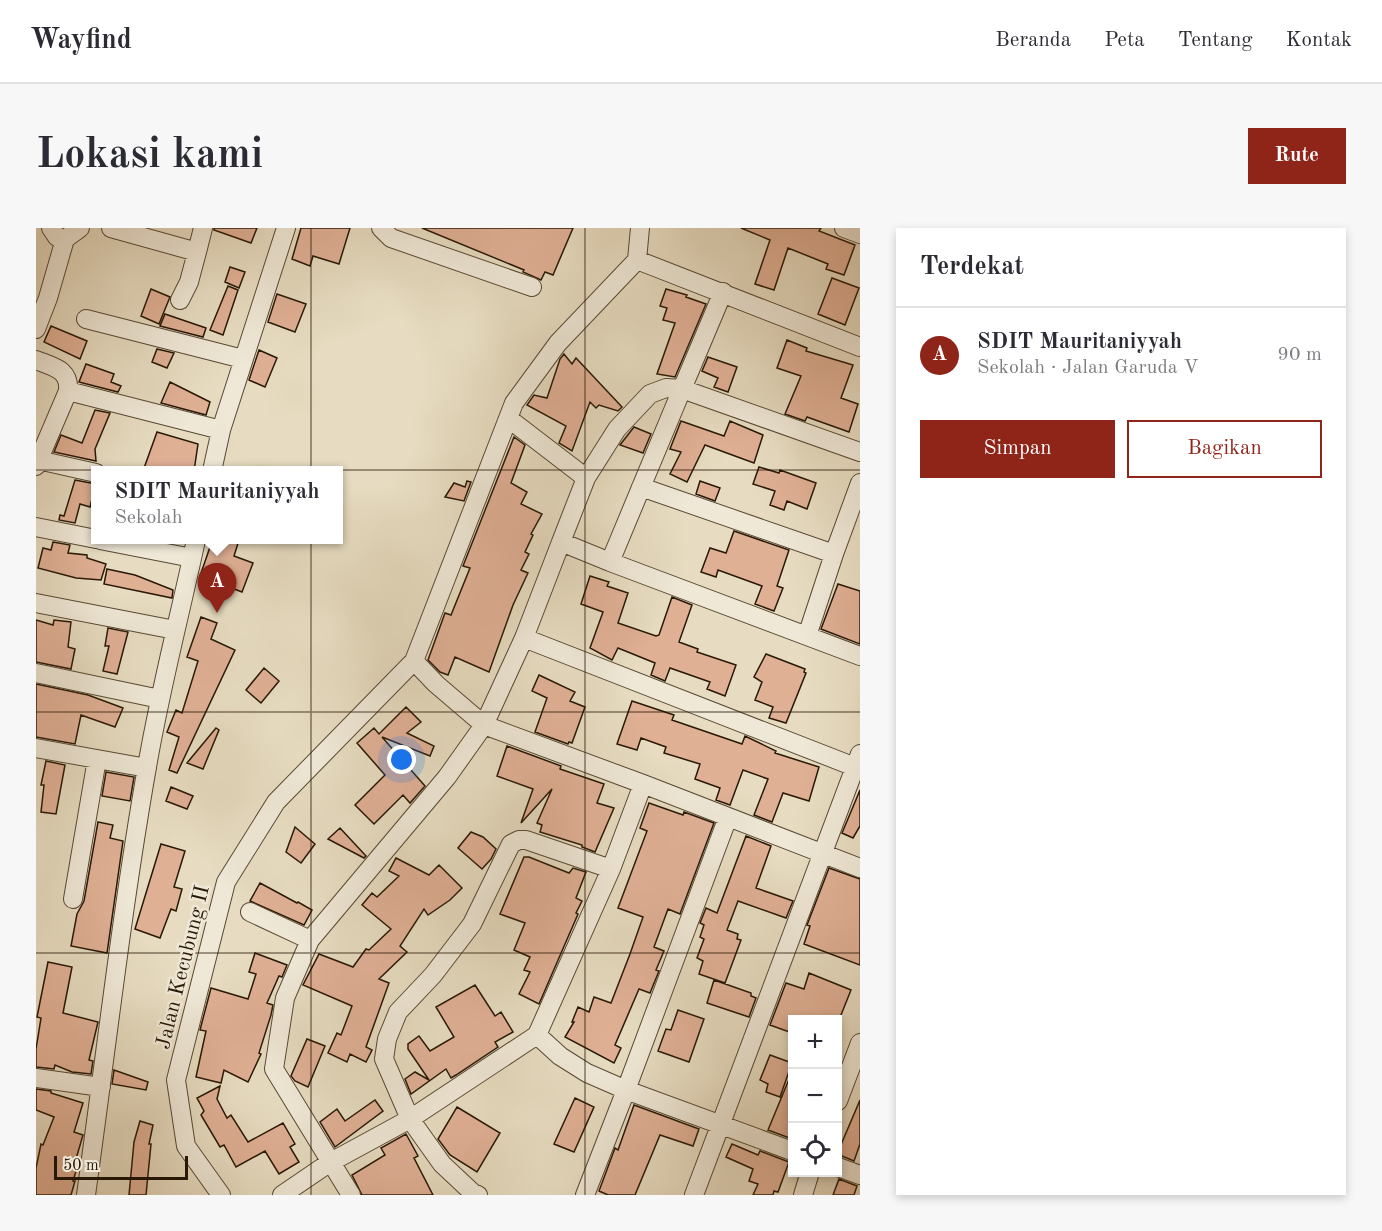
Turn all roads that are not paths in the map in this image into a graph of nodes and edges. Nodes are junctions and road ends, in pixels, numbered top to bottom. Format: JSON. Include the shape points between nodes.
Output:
{"nodes":[{"id":1,"x":80,"y":228,"type":"edge"},
{"id":2,"x":111,"y":228,"type":"edge"},
{"id":3,"x":203,"y":228,"type":"edge"},
{"id":4,"x":286,"y":228,"type":"edge"},
{"id":5,"x":381,"y":228,"type":"edge"},
{"id":6,"x":640,"y":228,"type":"edge"},
{"id":7,"x":58,"y":233,"type":"edge"},
{"id":8,"x":197,"y":252,"type":"junction"},
{"id":9,"x":637,"y":260,"type":"junction"},
{"id":10,"x":532,"y":287,"type":"dead end"},
{"id":11,"x":723,"y":292,"type":"junction"},
{"id":12,"x":42,"y":296,"type":"edge"},
{"id":13,"x":180,"y":300,"type":"dead end"},
{"id":14,"x":86,"y":319,"type":"dead end"},
{"id":15,"x":36,"y":329,"type":"edge"},
{"id":16,"x":860,"y":346,"type":"edge"},
{"id":17,"x":243,"y":359,"type":"junction"},
{"id":18,"x":36,"y":360,"type":"edge"},
{"id":19,"x":682,"y":389,"type":"junction"},
{"id":20,"x":68,"y":391,"type":"junction"},
{"id":21,"x":509,"y":419,"type":"junction"},
{"id":22,"x":221,"y":430,"type":"junction"},
{"id":23,"x":860,"y":452,"type":"edge"},
{"id":24,"x":37,"y":463,"type":"edge"},
{"id":25,"x":213,"y":466,"type":"edge"},
{"id":26,"x":91,"y":472,"type":"edge"},
{"id":27,"x":586,"y":478,"type":"junction"},
{"id":28,"x":860,"y":483,"type":"edge"},
{"id":29,"x":641,"y":487,"type":"junction"},
{"id":30,"x":36,"y":527,"type":"edge"},
{"id":31,"x":91,"y":538,"type":"edge"},
{"id":32,"x":561,"y":543,"type":"junction"},
{"id":33,"x":120,"y":544,"type":"edge"},
{"id":34,"x":195,"y":544,"type":"edge"},
{"id":35,"x":834,"y":554,"type":"junction"},
{"id":36,"x":192,"y":558,"type":"junction"},
{"id":37,"x":610,"y":562,"type":"junction"},
{"id":38,"x":36,"y":603,"type":"edge"},
{"id":39,"x":175,"y":630,"type":"junction"},
{"id":40,"x":807,"y":636,"type":"junction"},
{"id":41,"x":524,"y":638,"type":"junction"},
{"id":42,"x":860,"y":656,"type":"edge"},
{"id":43,"x":414,"y":662,"type":"junction"},
{"id":44,"x":36,"y":673,"type":"edge"},
{"id":45,"x":160,"y":699,"type":"junction"},
{"id":46,"x":484,"y":725,"type":"junction"},
{"id":47,"x":36,"y":748,"type":"edge"},
{"id":48,"x":97,"y":759,"type":"junction"},
{"id":49,"x":857,"y":761,"type":"edge"},
{"id":50,"x":147,"y":768,"type":"junction"},
{"id":51,"x":643,"y":784,"type":"junction"},
{"id":52,"x":728,"y":817,"type":"junction"},
{"id":53,"x":823,"y":854,"type":"junction"},
{"id":54,"x":860,"y":868,"type":"edge"},
{"id":55,"x":611,"y":869,"type":"junction"},
{"id":56,"x":73,"y":899,"type":"dead end"},
{"id":57,"x":250,"y":912,"type":"dead end"},
{"id":58,"x":310,"y":940,"type":"junction"},
{"id":59,"x":537,"y":1035,"type":"junction"},
{"id":60,"x":860,"y":1043,"type":"edge"},
{"id":61,"x":36,"y":1078,"type":"edge"},
{"id":62,"x":101,"y":1088,"type":"junction"},
{"id":63,"x":842,"y":1088,"type":"edge"},
{"id":64,"x":626,"y":1090,"type":"junction"},
{"id":65,"x":410,"y":1119,"type":"junction"},
{"id":66,"x":721,"y":1123,"type":"junction"},
{"id":67,"x":788,"y":1149,"type":"edge"},
{"id":68,"x":329,"y":1163,"type":"junction"},
{"id":69,"x":842,"y":1169,"type":"edge"},
{"id":70,"x":860,"y":1175,"type":"edge"},
{"id":71,"x":809,"y":1177,"type":"edge"},
{"id":72,"x":86,"y":1195,"type":"edge"},
{"id":73,"x":221,"y":1195,"type":"edge"},
{"id":74,"x":282,"y":1195,"type":"edge"},
{"id":75,"x":351,"y":1195,"type":"edge"},
{"id":76,"x":478,"y":1195,"type":"edge"},
{"id":77,"x":585,"y":1195,"type":"edge"},
{"id":78,"x":694,"y":1195,"type":"edge"},
{"id":79,"x":802,"y":1195,"type":"edge"}],
"edges":[{"from":1,"to":7,"type":"street"},
{"from":2,"to":8,"type":"street"},
{"from":3,"to":8,"type":"street"},
{"from":4,"to":17,"type":"street"},
{"from":5,"to":10,"type":"street","via":[[391,238]]},
{"from":6,"to":9,"type":"street"},
{"from":7,"to":12,"type":"street"},
{"from":8,"to":13,"type":"street"},
{"from":9,"to":11,"type":"street"},
{"from":9,"to":21,"type":"street","name":"Jalan Kecubung II","via":[[558,343],[514,403]]},
{"from":11,"to":16,"type":"street"},
{"from":11,"to":19,"type":"street"},
{"from":12,"to":15,"type":"street"},
{"from":14,"to":17,"type":"street"},
{"from":17,"to":22,"type":"street"},
{"from":18,"to":20,"type":"street","via":[[63,372],[69,381]]},
{"from":19,"to":23,"type":"street"},
{"from":19,"to":27,"type":"street","via":[[666,388],[650,394],[617,429]]},
{"from":19,"to":29,"type":"street"},
{"from":20,"to":22,"type":"street"},
{"from":20,"to":24,"type":"street"},
{"from":21,"to":27,"type":"street"},
{"from":21,"to":43,"type":"street","name":"Jalan Kecubung II"},
{"from":22,"to":25,"type":"street"},
{"from":24,"to":26,"type":"street"},
{"from":27,"to":32,"type":"street"},
{"from":28,"to":35,"type":"street"},
{"from":29,"to":35,"type":"street"},
{"from":29,"to":37,"type":"street"},
{"from":30,"to":31,"type":"street"},
{"from":32,"to":37,"type":"street"},
{"from":32,"to":41,"type":"street"},
{"from":33,"to":36,"type":"street"},
{"from":34,"to":36,"type":"street"},
{"from":35,"to":40,"type":"street"},
{"from":36,"to":39,"type":"street"},
{"from":37,"to":40,"type":"street"},
{"from":38,"to":39,"type":"street"},
{"from":39,"to":45,"type":"street"},
{"from":40,"to":42,"type":"street"},
{"from":41,"to":46,"type":"street"},
{"from":41,"to":49,"type":"street"},
{"from":43,"to":46,"type":"street"},
{"from":43,"to":73,"type":"street","name":"Jalan Kecubung II","via":[[276,802],[226,882],[176,1080],[186,1146]]},
{"from":44,"to":45,"type":"street"},
{"from":45,"to":50,"type":"street"},
{"from":46,"to":51,"type":"street"},
{"from":46,"to":58,"type":"street","via":[[447,777]]},
{"from":47,"to":48,"type":"street"},
{"from":48,"to":50,"type":"street"},
{"from":48,"to":56,"type":"street"},
{"from":49,"to":53,"type":"street"},
{"from":50,"to":62,"type":"street"},
{"from":51,"to":52,"type":"street"},
{"from":51,"to":55,"type":"street"},
{"from":52,"to":53,"type":"street"},
{"from":52,"to":64,"type":"street"},
{"from":53,"to":54,"type":"street"},
{"from":53,"to":66,"type":"street"},
{"from":55,"to":59,"type":"street"},
{"from":55,"to":65,"type":"street","via":[[526,840],[512,844],[471,924],[433,975],[398,1012],[392,1025],[384,1059]]},
{"from":57,"to":58,"type":"street"},
{"from":58,"to":68,"type":"street","via":[[285,998],[274,1069]]},
{"from":59,"to":64,"type":"street","via":[[587,1073]]},
{"from":59,"to":65,"type":"street"},
{"from":60,"to":63,"type":"street"},
{"from":61,"to":62,"type":"street"},
{"from":62,"to":72,"type":"street"},
{"from":64,"to":66,"type":"street"},
{"from":64,"to":77,"type":"street"},
{"from":65,"to":68,"type":"street"},
{"from":65,"to":76,"type":"street","via":[[442,1164]]},
{"from":66,"to":67,"type":"street"},
{"from":66,"to":78,"type":"street"},
{"from":68,"to":74,"type":"street"},
{"from":68,"to":75,"type":"street"},
{"from":69,"to":70,"type":"street"},
{"from":71,"to":79,"type":"street"}]}
